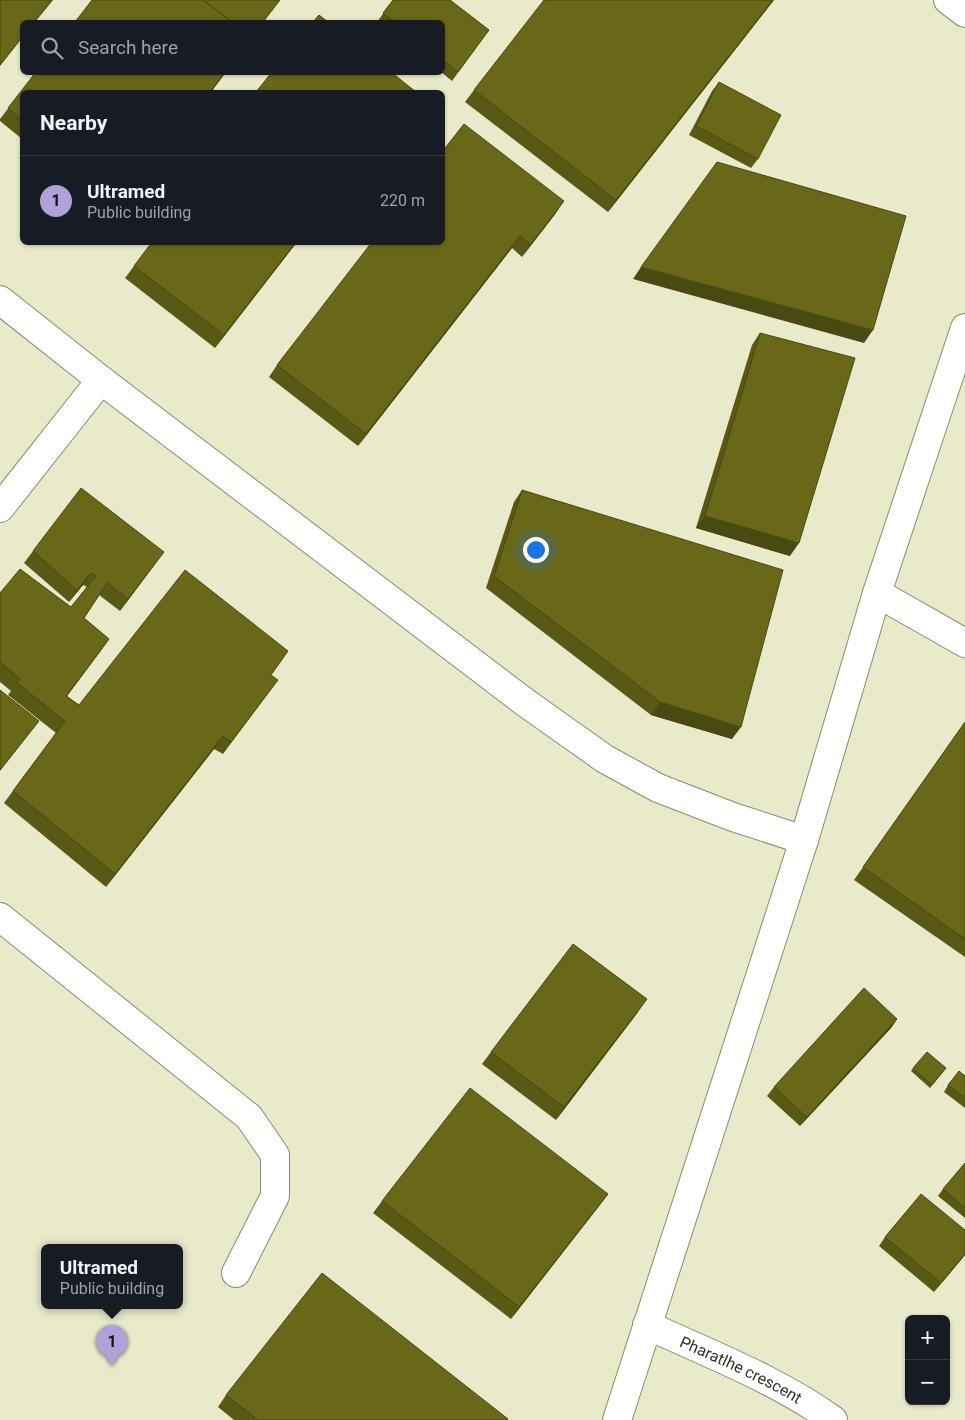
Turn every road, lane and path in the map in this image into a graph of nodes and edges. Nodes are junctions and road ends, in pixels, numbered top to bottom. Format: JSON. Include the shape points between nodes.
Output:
{"nodes":[{"id":1,"x":948,"y":0,"type":"edge"},
{"id":2,"x":965,"y":13,"type":"edge"},
{"id":3,"x":0,"y":300,"type":"edge"},
{"id":4,"x":965,"y":328,"type":"edge"},
{"id":5,"x":101,"y":380,"type":"junction"},
{"id":6,"x":0,"y":508,"type":"edge"},
{"id":7,"x":878,"y":593,"type":"junction"},
{"id":8,"x":965,"y":642,"type":"edge"},
{"id":9,"x":804,"y":840,"type":"junction"},
{"id":10,"x":0,"y":917,"type":"edge"},
{"id":11,"x":236,"y":1274,"type":"dead end"},
{"id":12,"x":646,"y":1325,"type":"junction"},
{"id":13,"x":617,"y":1420,"type":"edge"},
{"id":14,"x":833,"y":1420,"type":"edge"}],
"edges":[{"from":1,"to":2,"type":"street"},
{"from":3,"to":5,"type":"street"},
{"from":4,"to":7,"type":"street"},
{"from":5,"to":6,"type":"street"},
{"from":5,"to":9,"type":"street","via":[[604,759],[658,788]]},
{"from":7,"to":8,"type":"street"},
{"from":7,"to":9,"type":"street"},
{"from":9,"to":12,"type":"street"},
{"from":10,"to":11,"type":"street","via":[[249,1117],[275,1155],[275,1196]]},
{"from":12,"to":13,"type":"street"},
{"from":12,"to":14,"type":"street","name":"Pharatlhe crescent","via":[[783,1389]]}]}
